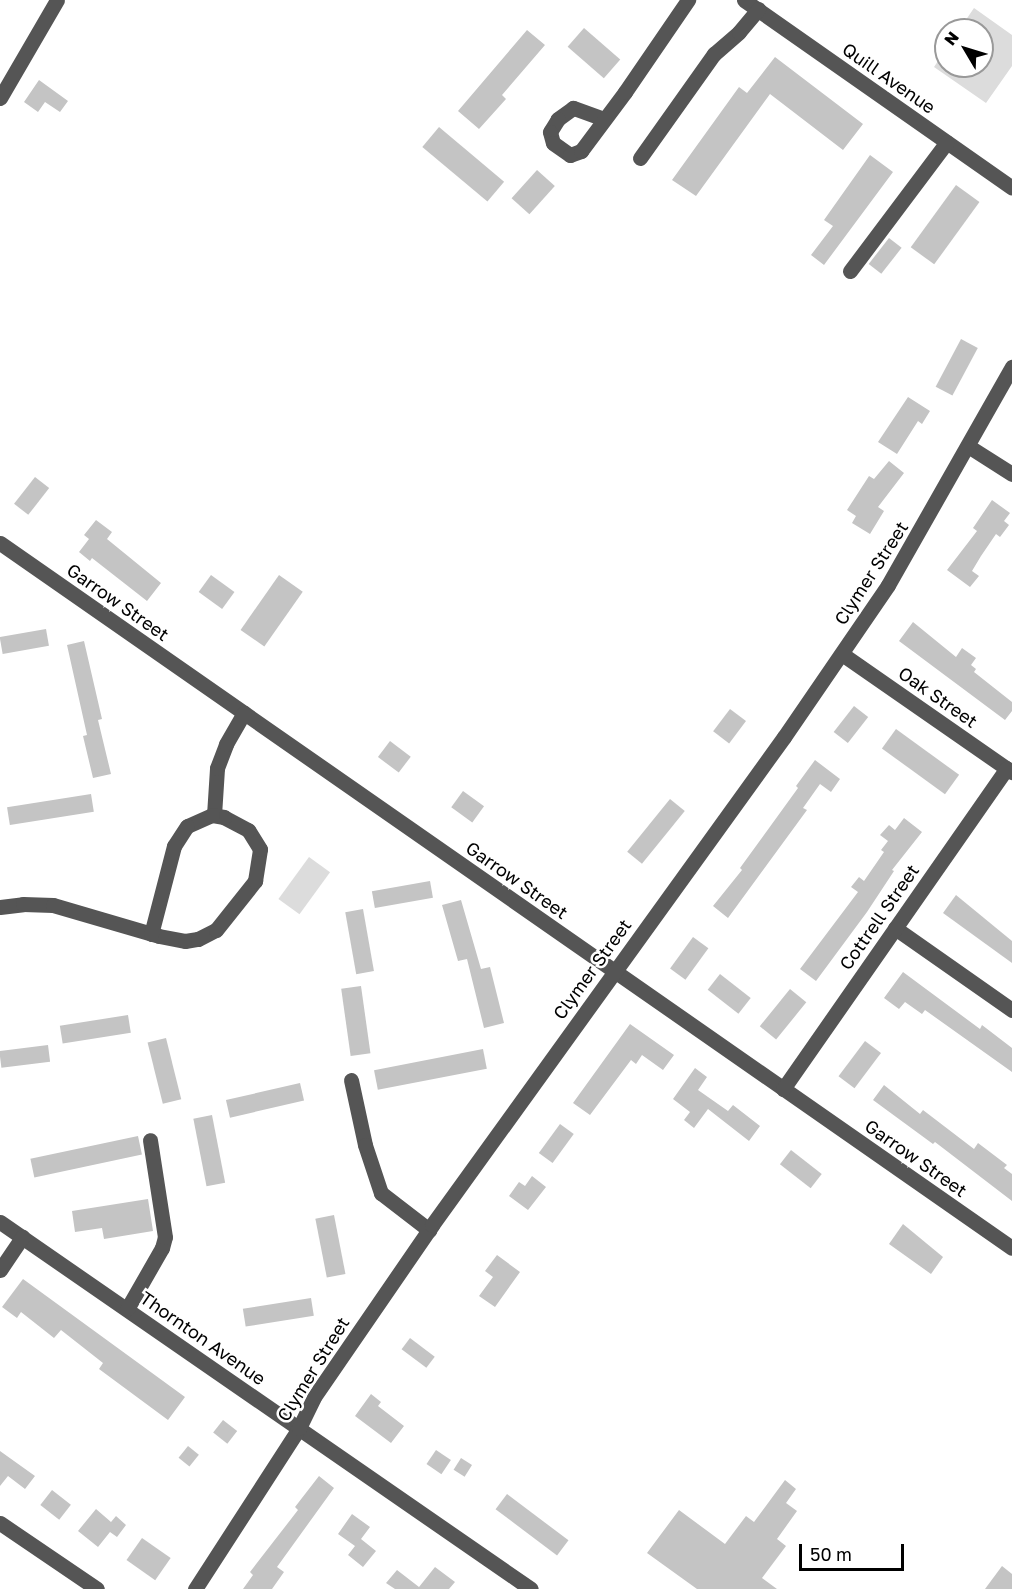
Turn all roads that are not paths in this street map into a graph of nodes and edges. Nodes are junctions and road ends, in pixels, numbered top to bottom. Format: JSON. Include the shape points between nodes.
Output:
{"nodes":[{"id":1,"x":57,"y":0,"type":"edge"},
{"id":2,"x":688,"y":0,"type":"edge"},
{"id":3,"x":744,"y":0,"type":"edge"},
{"id":4,"x":758,"y":9,"type":"junction"},
{"id":5,"x":0,"y":98,"type":"edge"},
{"id":6,"x":604,"y":119,"type":"dead end"},
{"id":7,"x":947,"y":142,"type":"junction"},
{"id":8,"x":640,"y":158,"type":"dead end"},
{"id":9,"x":1012,"y":188,"type":"edge"},
{"id":10,"x":850,"y":271,"type":"dead end"},
{"id":11,"x":1012,"y":368,"type":"edge"},
{"id":12,"x":968,"y":446,"type":"junction"},
{"id":13,"x":1012,"y":474,"type":"edge"},
{"id":14,"x":0,"y":543,"type":"edge"},
{"id":15,"x":842,"y":654,"type":"junction"},
{"id":16,"x":244,"y":713,"type":"junction"},
{"id":17,"x":1010,"y":770,"type":"edge"},
{"id":18,"x":214,"y":815,"type":"junction"},
{"id":19,"x":0,"y":907,"type":"edge"},
{"id":20,"x":895,"y":928,"type":"junction"},
{"id":21,"x":151,"y":934,"type":"junction"},
{"id":22,"x":614,"y":971,"type":"junction"},
{"id":23,"x":1012,"y":1010,"type":"edge"},
{"id":24,"x":351,"y":1080,"type":"dead end"},
{"id":25,"x":783,"y":1089,"type":"junction"},
{"id":26,"x":150,"y":1140,"type":"dead end"},
{"id":27,"x":0,"y":1222,"type":"edge"},
{"id":28,"x":429,"y":1230,"type":"junction"},
{"id":29,"x":22,"y":1237,"type":"junction"},
{"id":30,"x":1012,"y":1248,"type":"edge"},
{"id":31,"x":0,"y":1270,"type":"edge"},
{"id":32,"x":127,"y":1310,"type":"junction"},
{"id":33,"x":299,"y":1428,"type":"junction"},
{"id":34,"x":0,"y":1522,"type":"edge"},
{"id":35,"x":97,"y":1589,"type":"edge"},
{"id":36,"x":195,"y":1589,"type":"edge"},
{"id":37,"x":531,"y":1589,"type":"edge"}],
"edges":[{"from":1,"to":5,"type":"street"},
{"from":2,"to":6,"type":"street"},
{"from":3,"to":4,"type":"street","name":"Quill Avenue"},
{"from":4,"to":7,"type":"street","name":"Quill Avenue"},
{"from":4,"to":8,"type":"street","via":[[714,54]]},
{"from":7,"to":9,"type":"street","name":"Quill Avenue"},
{"from":7,"to":10,"type":"street"},
{"from":11,"to":12,"type":"street","name":"Clymer Street"},
{"from":12,"to":13,"type":"street"},
{"from":12,"to":15,"type":"street","name":"Clymer Street","via":[[911,550]]},
{"from":14,"to":16,"type":"street","name":"Garrow Street"},
{"from":15,"to":17,"type":"street","name":"Oak Street"},
{"from":15,"to":22,"type":"street","name":"Clymer Street"},
{"from":16,"to":18,"type":"street","via":[[225,744],[217,768]]},
{"from":16,"to":22,"type":"street","name":"Garrow Street"},
{"from":17,"to":20,"type":"street","name":"Cottrell Street"},
{"from":18,"to":21,"type":"street","via":[[187,826],[178,836]]},
{"from":18,"to":21,"type":"street","via":[[237,822],[255,838],[260,859],[255,881],[226,919],[207,936],[185,941]]},
{"from":19,"to":21,"type":"street","via":[[53,905]]},
{"from":20,"to":23,"type":"street"},
{"from":20,"to":25,"type":"street","name":"Cottrell Street"},
{"from":22,"to":25,"type":"street","name":"Garrow Street"},
{"from":22,"to":28,"type":"street","name":"Clymer Street"},
{"from":24,"to":28,"type":"street","via":[[365,1145],[381,1193]]},
{"from":25,"to":30,"type":"street","name":"Garrow Street"},
{"from":26,"to":32,"type":"street","via":[[165,1237]]},
{"from":27,"to":29,"type":"street","name":"Thornton Avenue"},
{"from":28,"to":33,"type":"street","name":"Clymer Street","via":[[314,1397]]},
{"from":29,"to":31,"type":"street"},
{"from":29,"to":32,"type":"street","name":"Thornton Avenue"},
{"from":32,"to":33,"type":"street","name":"Thornton Avenue"},
{"from":33,"to":36,"type":"street","name":"Clymer Street"},
{"from":33,"to":37,"type":"street","name":"Thornton Avenue"},
{"from":34,"to":35,"type":"street"}]}
